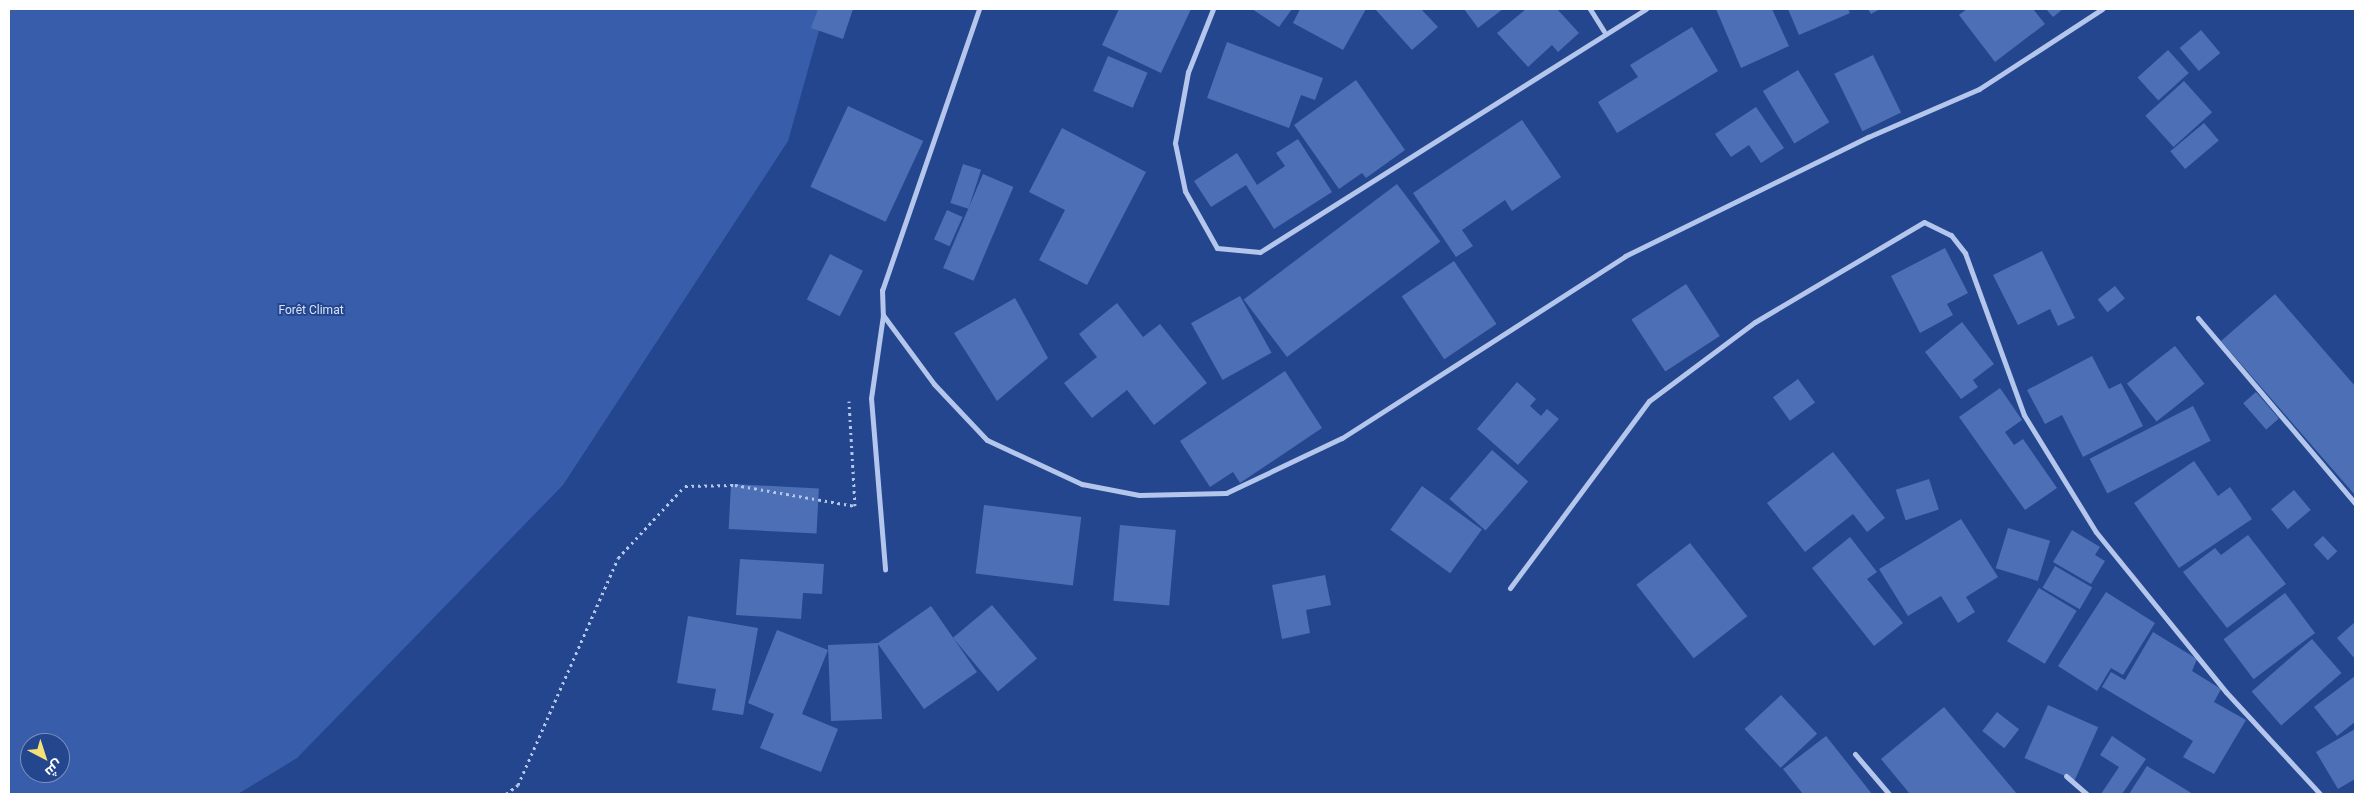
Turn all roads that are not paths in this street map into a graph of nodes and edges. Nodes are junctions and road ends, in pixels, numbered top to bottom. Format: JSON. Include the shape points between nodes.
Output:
{"nodes":[{"id":1,"x":979,"y":9,"type":"edge"},
{"id":2,"x":1213,"y":9,"type":"edge"},
{"id":3,"x":1590,"y":9,"type":"edge"},
{"id":4,"x":1646,"y":9,"type":"edge"},
{"id":5,"x":2102,"y":9,"type":"edge"},
{"id":6,"x":1604,"y":31,"type":"junction"},
{"id":7,"x":883,"y":315,"type":"junction"},
{"id":8,"x":2198,"y":318,"type":"dead end"},
{"id":9,"x":2355,"y":503,"type":"edge"},
{"id":10,"x":885,"y":569,"type":"dead end"},
{"id":11,"x":1510,"y":588,"type":"dead end"},
{"id":12,"x":1855,"y":754,"type":"dead end"},
{"id":13,"x":2066,"y":776,"type":"dead end"},
{"id":14,"x":1889,"y":794,"type":"edge"},
{"id":15,"x":2087,"y":794,"type":"edge"},
{"id":16,"x":2320,"y":794,"type":"edge"}],
"edges":[{"from":1,"to":7,"type":"street","via":[[882,290]]},
{"from":2,"to":6,"type":"street","via":[[1188,72],[1175,143],[1185,191],[1216,248],[1260,252],[1332,211]]},
{"from":3,"to":6,"type":"street"},
{"from":4,"to":6,"type":"street"},
{"from":5,"to":7,"type":"street","via":[[1979,89],[1868,137],[1625,256],[1342,438],[1226,492],[1138,496],[1082,484],[987,440],[934,384]]},
{"from":7,"to":10,"type":"street","via":[[871,398]]},
{"from":8,"to":9,"type":"street"},
{"from":11,"to":16,"type":"street","via":[[1649,401],[1755,322],[1924,222],[1950,235],[1966,252],[2024,415],[2096,532],[2226,692]]},
{"from":12,"to":14,"type":"street"},
{"from":13,"to":15,"type":"street"}]}
